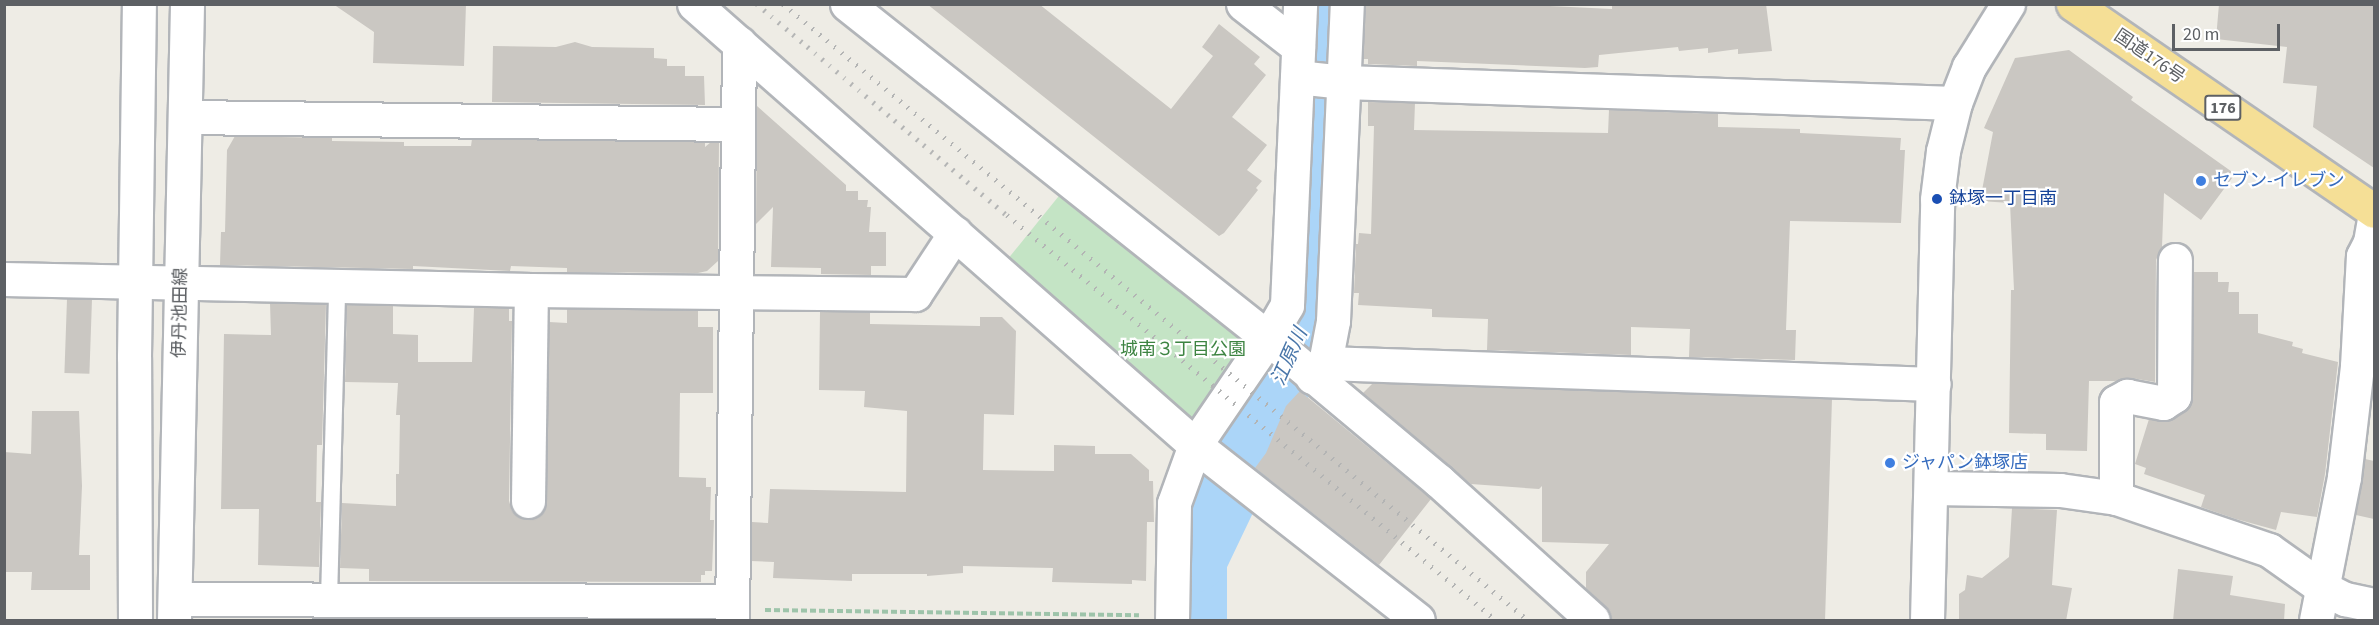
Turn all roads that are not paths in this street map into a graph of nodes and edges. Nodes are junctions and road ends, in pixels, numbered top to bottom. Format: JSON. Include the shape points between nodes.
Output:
{"nodes":[{"id":1,"x":139,"y":4,"type":"edge"},
{"id":2,"x":186,"y":4,"type":"edge"},
{"id":3,"x":694,"y":4,"type":"edge"},
{"id":4,"x":847,"y":4,"type":"edge"},
{"id":5,"x":1243,"y":4,"type":"edge"},
{"id":6,"x":1300,"y":4,"type":"edge"},
{"id":7,"x":1347,"y":4,"type":"edge"},
{"id":8,"x":2008,"y":4,"type":"edge"},
{"id":9,"x":2073,"y":4,"type":"edge"},
{"id":10,"x":739,"y":43,"type":"junction"},
{"id":11,"x":1298,"y":62,"type":"junction"},
{"id":12,"x":1344,"y":82,"type":"junction"},
{"id":13,"x":1955,"y":103,"type":"junction"},
{"id":14,"x":185,"y":117,"type":"junction"},
{"id":15,"x":738,"y":124,"type":"junction"},
{"id":16,"x":2374,"y":211,"type":"edge"},
{"id":17,"x":2374,"y":219,"type":"edge"},
{"id":18,"x":955,"y":233,"type":"junction"},
{"id":19,"x":2175,"y":260,"type":"dead end"},
{"id":20,"x":4,"y":279,"type":"edge"},
{"id":21,"x":135,"y":281,"type":"junction"},
{"id":22,"x":182,"y":282,"type":"junction"},
{"id":23,"x":337,"y":287,"type":"junction"},
{"id":24,"x":531,"y":290,"type":"junction"},
{"id":25,"x":734,"y":293,"type":"junction"},
{"id":26,"x":1268,"y":338,"type":"junction"},
{"id":27,"x":1318,"y":370,"type":"junction"},
{"id":28,"x":1934,"y":384,"type":"junction"},
{"id":29,"x":1195,"y":445,"type":"junction"},
{"id":30,"x":1931,"y":488,"type":"junction"},
{"id":31,"x":2116,"y":498,"type":"junction"},
{"id":32,"x":528,"y":501,"type":"dead end"},
{"id":33,"x":2321,"y":587,"type":"junction"},
{"id":34,"x":329,"y":600,"type":"junction"},
{"id":35,"x":2374,"y":605,"type":"edge"},
{"id":36,"x":174,"y":610,"type":"edge"},
{"id":37,"x":732,"y":610,"type":"edge"},
{"id":38,"x":614,"y":611,"type":"edge"},
{"id":39,"x":1172,"y":618,"type":"edge"},
{"id":40,"x":135,"y":621,"type":"edge"},
{"id":41,"x":1418,"y":621,"type":"edge"},
{"id":42,"x":1593,"y":621,"type":"edge"},
{"id":43,"x":1927,"y":621,"type":"edge"},
{"id":44,"x":2316,"y":621,"type":"edge"}],
"edges":[{"from":1,"to":21,"type":"street"},
{"from":2,"to":14,"type":"street","name":"伊丹池田線"},
{"from":3,"to":10,"type":"street"},
{"from":4,"to":26,"type":"street"},
{"from":5,"to":11,"type":"street"},
{"from":6,"to":11,"type":"street"},
{"from":7,"to":12,"type":"street"},
{"from":8,"to":13,"type":"street","via":[[1969,67]]},
{"from":9,"to":16,"type":"highway","name":"国道176号","number":"176"},
{"from":10,"to":15,"type":"street"},
{"from":10,"to":18,"type":"street"},
{"from":11,"to":12,"type":"street"},
{"from":11,"to":26,"type":"street","via":[[1287,305]]},
{"from":12,"to":13,"type":"street"},
{"from":12,"to":27,"type":"street","via":[[1333,321]]},
{"from":13,"to":28,"type":"street","via":[[1937,199]]},
{"from":14,"to":15,"type":"street"},
{"from":14,"to":22,"type":"street","name":"伊丹池田線"},
{"from":15,"to":25,"type":"street"},
{"from":17,"to":33,"type":"street","via":[[2363,256],[2357,366],[2344,477]]},
{"from":18,"to":25,"type":"street","via":[[915,294]]},
{"from":18,"to":29,"type":"street"},
{"from":19,"to":31,"type":"street","via":[[2174,396],[2163,404],[2127,396],[2116,402]]},
{"from":20,"to":21,"type":"street"},
{"from":21,"to":22,"type":"street"},
{"from":21,"to":40,"type":"street"},
{"from":22,"to":23,"type":"street"},
{"from":22,"to":36,"type":"street","name":"伊丹池田線"},
{"from":23,"to":24,"type":"street"},
{"from":23,"to":34,"type":"lane"},
{"from":24,"to":25,"type":"street"},
{"from":24,"to":32,"type":"street","via":[[516,466]]},
{"from":25,"to":37,"type":"street"},
{"from":26,"to":27,"type":"street"},
{"from":26,"to":29,"type":"street"},
{"from":27,"to":28,"type":"street"},
{"from":27,"to":42,"type":"street"},
{"from":28,"to":30,"type":"street"},
{"from":29,"to":39,"type":"street","via":[[1174,504]]},
{"from":29,"to":41,"type":"street"},
{"from":30,"to":31,"type":"street","via":[[2060,490]]},
{"from":30,"to":43,"type":"street"},
{"from":31,"to":33,"type":"street","via":[[2269,550]]},
{"from":33,"to":35,"type":"street","via":[[2345,599]]},
{"from":33,"to":44,"type":"street"},
{"from":34,"to":36,"type":"street"},
{"from":34,"to":38,"type":"street"},
{"from":37,"to":38,"type":"street"}]}
